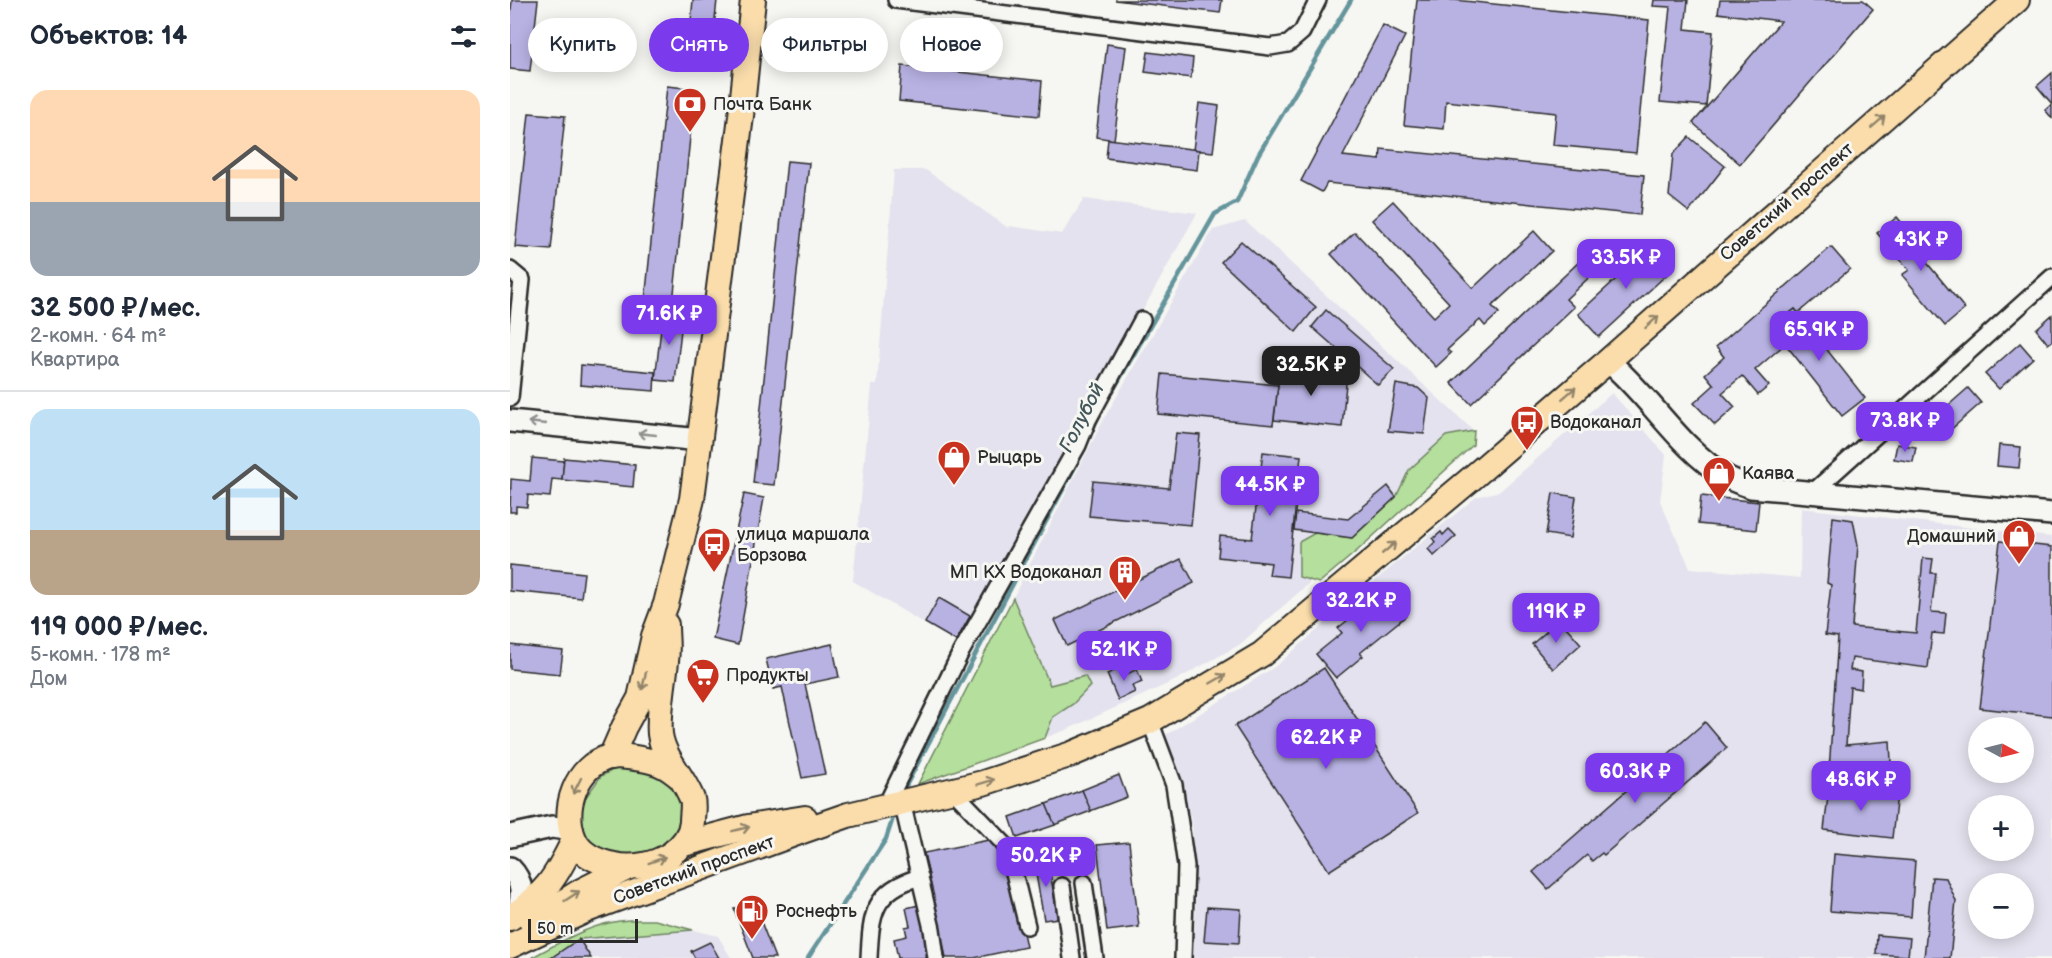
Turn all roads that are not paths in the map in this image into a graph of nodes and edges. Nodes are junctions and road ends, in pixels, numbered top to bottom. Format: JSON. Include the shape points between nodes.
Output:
{"nodes":[{"id":1,"x":753,"y":0,"type":"edge"},
{"id":2,"x":896,"y":0,"type":"edge"},
{"id":3,"x":1318,"y":0,"type":"edge"},
{"id":4,"x":2017,"y":0,"type":"edge"},
{"id":5,"x":510,"y":270,"type":"edge"},
{"id":6,"x":2052,"y":277,"type":"edge"},
{"id":7,"x":1142,"y":320,"type":"dead end"},
{"id":8,"x":1608,"y":361,"type":"junction"},
{"id":9,"x":510,"y":398,"type":"edge"},
{"id":10,"x":510,"y":421,"type":"edge"},
{"id":11,"x":700,"y":440,"type":"junction"},
{"id":12,"x":1813,"y":492,"type":"junction"},
{"id":13,"x":2052,"y":514,"type":"edge"},
{"id":14,"x":666,"y":604,"type":"junction"},
{"id":15,"x":1150,"y":720,"type":"junction"},
{"id":16,"x":611,"y":756,"type":"junction"},
{"id":17,"x":681,"y":777,"type":"junction"},
{"id":18,"x":959,"y":794,"type":"junction"},
{"id":19,"x":898,"y":803,"type":"junction"},
{"id":20,"x":848,"y":815,"type":"junction"},
{"id":21,"x":573,"y":835,"type":"junction"},
{"id":22,"x":510,"y":836,"type":"edge"},
{"id":23,"x":684,"y":844,"type":"junction"},
{"id":24,"x":510,"y":868,"type":"edge"},
{"id":25,"x":627,"y":868,"type":"junction"},
{"id":26,"x":920,"y":877,"type":"junction"},
{"id":27,"x":1084,"y":883,"type":"dead end"},
{"id":28,"x":1062,"y":886,"type":"dead end"},
{"id":29,"x":514,"y":916,"type":"edge"},
{"id":30,"x":1027,"y":926,"type":"dead end"},
{"id":31,"x":510,"y":946,"type":"edge"},
{"id":32,"x":869,"y":958,"type":"edge"},
{"id":33,"x":936,"y":958,"type":"edge"},
{"id":34,"x":1072,"y":958,"type":"edge"},
{"id":35,"x":1095,"y":958,"type":"edge"},
{"id":36,"x":1183,"y":958,"type":"edge"}],
"edges":[{"from":1,"to":11,"type":"main road"},
{"from":2,"to":3,"type":"street","via":[[1270,47],[1288,44],[1302,32]]},
{"from":8,"to":4,"type":"main road","name":"Советский проспект","one_way":true},
{"from":5,"to":9,"type":"street","via":[[522,280]]},
{"from":6,"to":12,"type":"street"},
{"from":7,"to":19,"type":"street","via":[[1078,445],[961,652]]},
{"from":8,"to":12,"type":"street","via":[[1687,445],[1725,477],[1751,487]]},
{"from":15,"to":8,"type":"main road","name":"Советский проспект","one_way":true,"via":[[1262,654]]},
{"from":11,"to":10,"type":"street","one_way":true},
{"from":11,"to":14,"type":"main road","via":[[692,499]]},
{"from":12,"to":13,"type":"street"},
{"from":14,"to":16,"type":"main road","one_way":true,"via":[[639,698]]},
{"from":14,"to":17,"type":"main road","via":[[667,658],[660,734]]},
{"from":18,"to":15,"type":"main road","name":"Советский проспект","one_way":true,"via":[[1072,754]]},
{"from":15,"to":36,"type":"street","via":[[1174,785],[1186,866]]},
{"from":16,"to":17,"type":"main road","via":[[653,761]]},
{"from":16,"to":21,"type":"main road","one_way":true,"via":[[587,769],[575,787],[569,810]]},
{"from":17,"to":23,"type":"main road","via":[[693,801],[692,826]]},
{"from":18,"to":19,"type":"main road","name":"Советский проспект"},
{"from":18,"to":30,"type":"street","via":[[1008,848]]},
{"from":19,"to":20,"type":"main road","name":"Советский проспект"},
{"from":19,"to":26,"type":"street"},
{"from":23,"to":20,"type":"main road","name":"Советский проспект","one_way":true,"via":[[748,827]]},
{"from":20,"to":31,"type":"main road","name":"Советский проспект","via":[[589,909]]},
{"from":21,"to":22,"type":"street","via":[[552,827]]},
{"from":21,"to":25,"type":"main road","via":[[587,855]]},
{"from":21,"to":29,"type":"main road","via":[[550,884]]},
{"from":25,"to":23,"type":"main road","one_way":true,"via":[[668,856]]},
{"from":24,"to":29,"type":"street","via":[[519,877],[522,900]]},
{"from":31,"to":25,"type":"main road","name":"Советский проспект","one_way":true,"via":[[531,923]]},
{"from":26,"to":32,"type":"street","via":[[890,888],[880,901],[872,922]]},
{"from":26,"to":33,"type":"street"},
{"from":27,"to":35,"type":"street"},
{"from":28,"to":34,"type":"street"}]}
